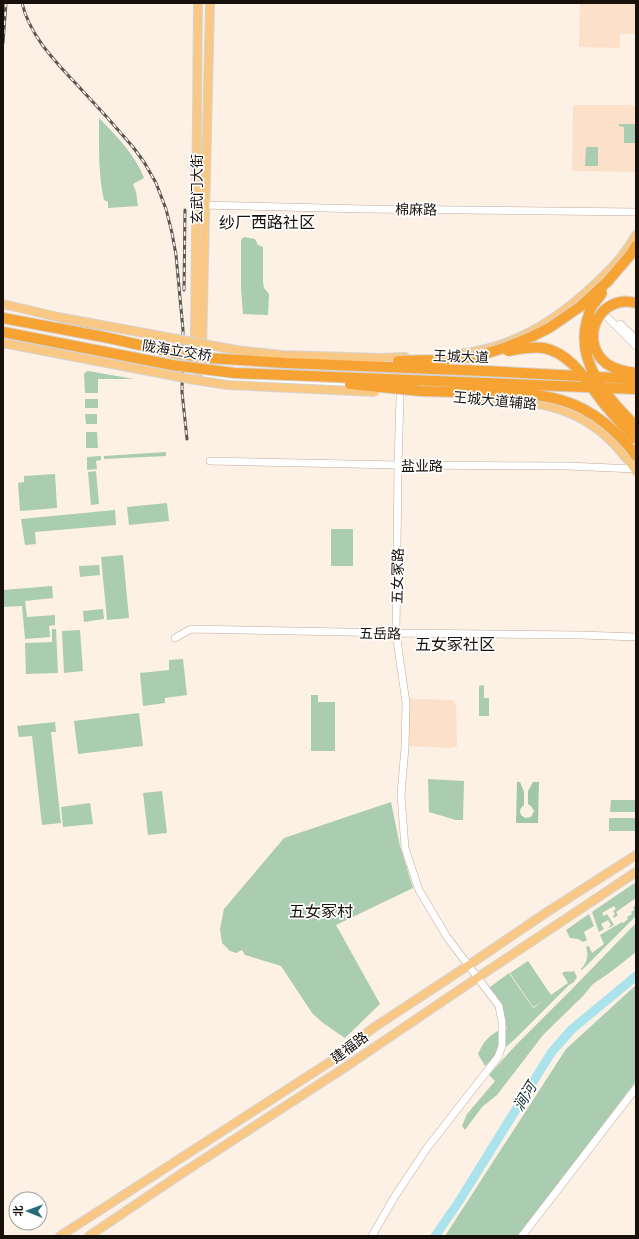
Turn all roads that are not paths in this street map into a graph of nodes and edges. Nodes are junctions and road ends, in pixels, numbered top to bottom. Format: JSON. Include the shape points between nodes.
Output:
{"nodes":[{"id":1,"x":198,"y":3,"type":"edge"},
{"id":2,"x":210,"y":3,"type":"edge"},
{"id":3,"x":196,"y":205,"type":"junction"},
{"id":4,"x":206,"y":206,"type":"junction"},
{"id":5,"x":636,"y":212,"type":"edge"},
{"id":6,"x":636,"y":235,"type":"edge"},
{"id":7,"x":633,"y":250,"type":"edge"},
{"id":8,"x":586,"y":292,"type":"junction"},
{"id":9,"x":3,"y":304,"type":"edge"},
{"id":10,"x":636,"y":304,"type":"edge"},
{"id":11,"x":58,"y":317,"type":"junction"},
{"id":12,"x":3,"y":318,"type":"edge"},
{"id":13,"x":3,"y":332,"type":"edge"},
{"id":14,"x":109,"y":338,"type":"junction"},
{"id":15,"x":636,"y":339,"type":"edge"},
{"id":16,"x":3,"y":343,"type":"edge"},
{"id":17,"x":636,"y":346,"type":"edge"},
{"id":18,"x":202,"y":348,"type":"joint"},
{"id":19,"x":44,"y":351,"type":"junction"},
{"id":20,"x":112,"y":353,"type":"junction"},
{"id":21,"x":402,"y":357,"type":"junction"},
{"id":22,"x":474,"y":357,"type":"junction"},
{"id":23,"x":248,"y":361,"type":"junction"},
{"id":24,"x":286,"y":363,"type":"joint"},
{"id":25,"x":234,"y":373,"type":"junction"},
{"id":26,"x":199,"y":374,"type":"joint"},
{"id":27,"x":636,"y":374,"type":"edge"},
{"id":28,"x":350,"y":377,"type":"joint"},
{"id":29,"x":636,"y":379,"type":"edge"},
{"id":30,"x":636,"y":390,"type":"edge"},
{"id":31,"x":401,"y":393,"type":"junction"},
{"id":32,"x":636,"y":414,"type":"edge"},
{"id":33,"x":636,"y":420,"type":"edge"},
{"id":34,"x":636,"y":426,"type":"edge"},
{"id":35,"x":609,"y":439,"type":"junction"},
{"id":36,"x":636,"y":439,"type":"edge"},
{"id":37,"x":636,"y":456,"type":"edge"},
{"id":38,"x":210,"y":461,"type":"dead end"},
{"id":39,"x":398,"y":465,"type":"junction"},
{"id":40,"x":635,"y":470,"type":"edge"},
{"id":41,"x":396,"y":633,"type":"junction"},
{"id":42,"x":636,"y":636,"type":"edge"},
{"id":43,"x":174,"y":638,"type":"dead end"},
{"id":44,"x":636,"y":855,"type":"edge"},
{"id":45,"x":636,"y":872,"type":"edge"},
{"id":46,"x":469,"y":966,"type":"junction"},
{"id":47,"x":478,"y":977,"type":"junction"},
{"id":48,"x":636,"y":1088,"type":"edge"},
{"id":49,"x":174,"y":1162,"type":"junction"},
{"id":50,"x":181,"y":1174,"type":"junction"},
{"id":51,"x":60,"y":1236,"type":"edge"},
{"id":52,"x":88,"y":1236,"type":"edge"},
{"id":53,"x":372,"y":1236,"type":"edge"},
{"id":54,"x":522,"y":1236,"type":"edge"}],
"edges":[{"from":1,"to":3,"type":"main road","name":"玄武门大街"},
{"from":2,"to":4,"type":"main road","name":"玄武门大街"},
{"from":3,"to":4,"type":"street","name":"棉麻路"},
{"from":3,"to":26,"type":"main road","name":"玄武门大街","via":[[195,347]]},
{"from":4,"to":5,"type":"street","name":"棉麻路"},
{"from":4,"to":18,"type":"main road","name":"玄武门大街"},
{"from":6,"to":8,"type":"main road","via":[[621,258]]},
{"from":7,"to":22,"type":"highway","bridge":true,"via":[[608,281],[581,306],[549,328],[504,348]]},
{"from":7,"to":34,"type":"highway","bridge":true,"via":[[591,308],[585,327],[585,344],[592,372]]},
{"from":8,"to":15,"type":"street"},
{"from":8,"to":17,"type":"street"},
{"from":8,"to":21,"type":"main road","via":[[548,322],[512,340],[480,351]]},
{"from":9,"to":11,"type":"main road","bridge":true},
{"from":10,"to":27,"type":"highway","bridge":true,"via":[[619,302],[608,306],[597,319],[592,334],[596,351],[607,364]]},
{"from":11,"to":14,"type":"highway","bridge":true},
{"from":11,"to":21,"type":"main road","bridge":true,"via":[[236,350],[282,355]]},
{"from":12,"to":14,"type":"highway","name":"陇海立交桥","bridge":true},
{"from":13,"to":20,"type":"highway","name":"陇海立交桥","bridge":true},
{"from":14,"to":23,"type":"highway","name":"陇海立交桥","bridge":true,"via":[[175,353]]},
{"from":16,"to":19,"type":"main road","name":"王城大道辅路","bridge":true},
{"from":18,"to":21,"type":"street","via":[[264,357],[380,361]]},
{"from":19,"to":20,"type":"highway","bridge":true},
{"from":19,"to":31,"type":"main road","name":"王城大道辅路","bridge":true,"via":[[228,385]]},
{"from":20,"to":25,"type":"highway","name":"陇海立交桥","bridge":true,"via":[[172,365]]},
{"from":21,"to":31,"type":"street","name":"五女冢路"},
{"from":22,"to":23,"type":"highway","bridge":true,"via":[[412,361]]},
{"from":22,"to":36,"type":"highway","bridge":true,"via":[[535,347],[561,355],[575,367],[613,415]]},
{"from":23,"to":24,"type":"highway","name":"陇海立交桥","bridge":true},
{"from":24,"to":29,"type":"highway","name":"王城大道","bridge":true},
{"from":25,"to":28,"type":"highway","name":"陇海立交桥","bridge":true},
{"from":25,"to":37,"type":"highway","bridge":true,"via":[[421,391],[542,395],[566,401],[594,415],[624,440]]},
{"from":26,"to":31,"type":"street"},
{"from":28,"to":30,"type":"highway","name":"王城大道","bridge":true},
{"from":31,"to":35,"type":"main road","name":"王城大道辅路","via":[[543,404],[589,422]]},
{"from":31,"to":39,"type":"street","name":"五女冢路"},
{"from":32,"to":35,"type":"street"},
{"from":33,"to":35,"type":"street"},
{"from":35,"to":40,"type":"main road","name":"王城大道辅路"},
{"from":38,"to":39,"type":"street","name":"盐业路"},
{"from":39,"to":40,"type":"street","name":"盐业路","via":[[568,466]]},
{"from":39,"to":41,"type":"street","name":"五女冢路"},
{"from":41,"to":42,"type":"street","name":"五岳路"},
{"from":41,"to":43,"type":"street","name":"五岳路","via":[[191,629]]},
{"from":41,"to":46,"type":"street","name":"五女冢路","via":[[406,703],[401,795],[405,848],[419,890],[447,937]]},
{"from":44,"to":46,"type":"main road","name":"建福路"},
{"from":45,"to":47,"type":"main road","name":"建福路"},
{"from":46,"to":47,"type":"street","name":"五女冢路"},
{"from":46,"to":49,"type":"main road","name":"建福路","via":[[373,1028],[336,1058]]},
{"from":47,"to":50,"type":"main road","name":"建福路"},
{"from":47,"to":53,"type":"street","name":"五女冢路","via":[[499,1006],[502,1046],[498,1057],[427,1148]]},
{"from":48,"to":54,"type":"street"},
{"from":49,"to":50,"type":"main road"},
{"from":49,"to":51,"type":"main road","name":"建福路"},
{"from":50,"to":52,"type":"main road","name":"建福路"}]}
